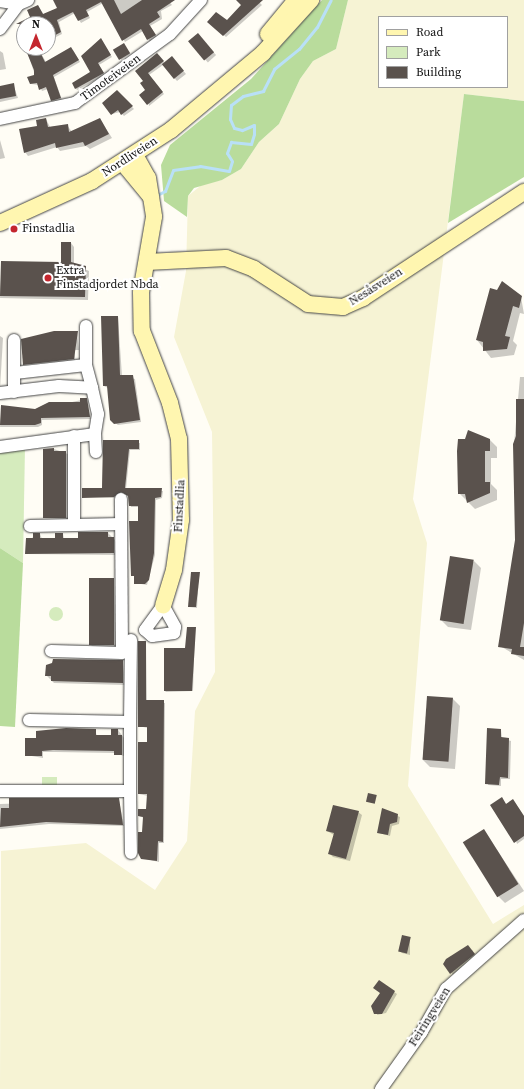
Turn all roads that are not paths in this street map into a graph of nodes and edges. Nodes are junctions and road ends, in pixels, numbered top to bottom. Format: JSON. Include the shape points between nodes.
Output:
{"nodes":[{"id":1,"x":201,"y":0,"type":"edge"},
{"id":2,"x":296,"y":0,"type":"edge"},
{"id":3,"x":311,"y":0,"type":"edge"},
{"id":4,"x":0,"y":1,"type":"edge"},
{"id":5,"x":24,"y":2,"type":"edge"},
{"id":6,"x":0,"y":29,"type":"edge"},
{"id":7,"x":244,"y":67,"type":"junction"},
{"id":8,"x":0,"y":119,"type":"edge"},
{"id":9,"x":129,"y":159,"type":"junction"},
{"id":10,"x":524,"y":192,"type":"edge"},
{"id":11,"x":0,"y":223,"type":"edge"},
{"id":12,"x":148,"y":262,"type":"junction"},
{"id":13,"x":86,"y":326,"type":"dead end"},
{"id":14,"x":14,"y":340,"type":"dead end"},
{"id":15,"x":86,"y":365,"type":"junction"},
{"id":16,"x":15,"y":373,"type":"junction"},
{"id":17,"x":92,"y":388,"type":"junction"},
{"id":18,"x":14,"y":392,"type":"junction"},
{"id":19,"x":0,"y":393,"type":"edge"},
{"id":20,"x":95,"y":434,"type":"junction"},
{"id":21,"x":74,"y":436,"type":"junction"},
{"id":22,"x":0,"y":447,"type":"edge"},
{"id":23,"x":96,"y":452,"type":"dead end"},
{"id":24,"x":121,"y":499,"type":"dead end"},
{"id":25,"x":121,"y":524,"type":"junction"},
{"id":26,"x":74,"y":525,"type":"junction"},
{"id":27,"x":30,"y":526,"type":"dead end"},
{"id":28,"x":163,"y":605,"type":"junction"},
{"id":29,"x":145,"y":630,"type":"junction"},
{"id":30,"x":126,"y":642,"type":"junction"},
{"id":31,"x":51,"y":651,"type":"dead end"},
{"id":32,"x":29,"y":720,"type":"dead end"},
{"id":33,"x":130,"y":722,"type":"junction"},
{"id":34,"x":0,"y":791,"type":"edge"},
{"id":35,"x":130,"y":791,"type":"junction"},
{"id":36,"x":131,"y":854,"type":"dead end"},
{"id":37,"x":524,"y":920,"type":"edge"},
{"id":38,"x":381,"y":1089,"type":"edge"}],
"edges":[{"from":1,"to":8,"type":"street","name":"Timoteiveien","via":[[170,34],[76,103]]},
{"from":2,"to":7,"type":"street","name":"Nordliveien"},
{"from":3,"to":7,"type":"street","name":"Nordliveien","via":[[263,53]]},
{"from":4,"to":5,"type":"street"},
{"from":5,"to":6,"type":"street"},
{"from":7,"to":9,"type":"street","name":"Nordliveien","via":[[201,107]]},
{"from":9,"to":11,"type":"street","name":"Nordliveien","via":[[56,200]]},
{"from":9,"to":12,"type":"street","name":"Finstadlia","via":[[151,197],[154,227]]},
{"from":10,"to":12,"type":"street","name":"Nesåsveien","via":[[363,298],[343,307],[308,304],[254,269],[226,258]]},
{"from":12,"to":28,"type":"street","name":"Finstadlia","via":[[140,301],[142,331],[175,417],[182,485],[174,570]]},
{"from":13,"to":15,"type":"street"},
{"from":14,"to":16,"type":"street"},
{"from":15,"to":16,"type":"street"},
{"from":15,"to":17,"type":"street"},
{"from":16,"to":18,"type":"street"},
{"from":17,"to":18,"type":"street","via":[[59,386]]},
{"from":17,"to":20,"type":"street","via":[[98,414]]},
{"from":18,"to":19,"type":"street"},
{"from":20,"to":21,"type":"street"},
{"from":20,"to":23,"type":"street"},
{"from":21,"to":22,"type":"street"},
{"from":21,"to":26,"type":"street"},
{"from":24,"to":25,"type":"street"},
{"from":25,"to":26,"type":"street"},
{"from":25,"to":30,"type":"street"},
{"from":26,"to":27,"type":"street"},
{"from":28,"to":29,"type":"street","name":"Finstadlia"},
{"from":28,"to":29,"type":"street","via":[[175,627],[174,633],[152,636]]},
{"from":29,"to":30,"type":"street"},
{"from":30,"to":31,"type":"street","via":[[122,653]]},
{"from":30,"to":33,"type":"street"},
{"from":32,"to":33,"type":"street"},
{"from":33,"to":35,"type":"street"},
{"from":34,"to":35,"type":"street"},
{"from":35,"to":36,"type":"street"},
{"from":37,"to":38,"type":"street","name":"Feiringveien","via":[[446,989],[421,1033]]}]}
